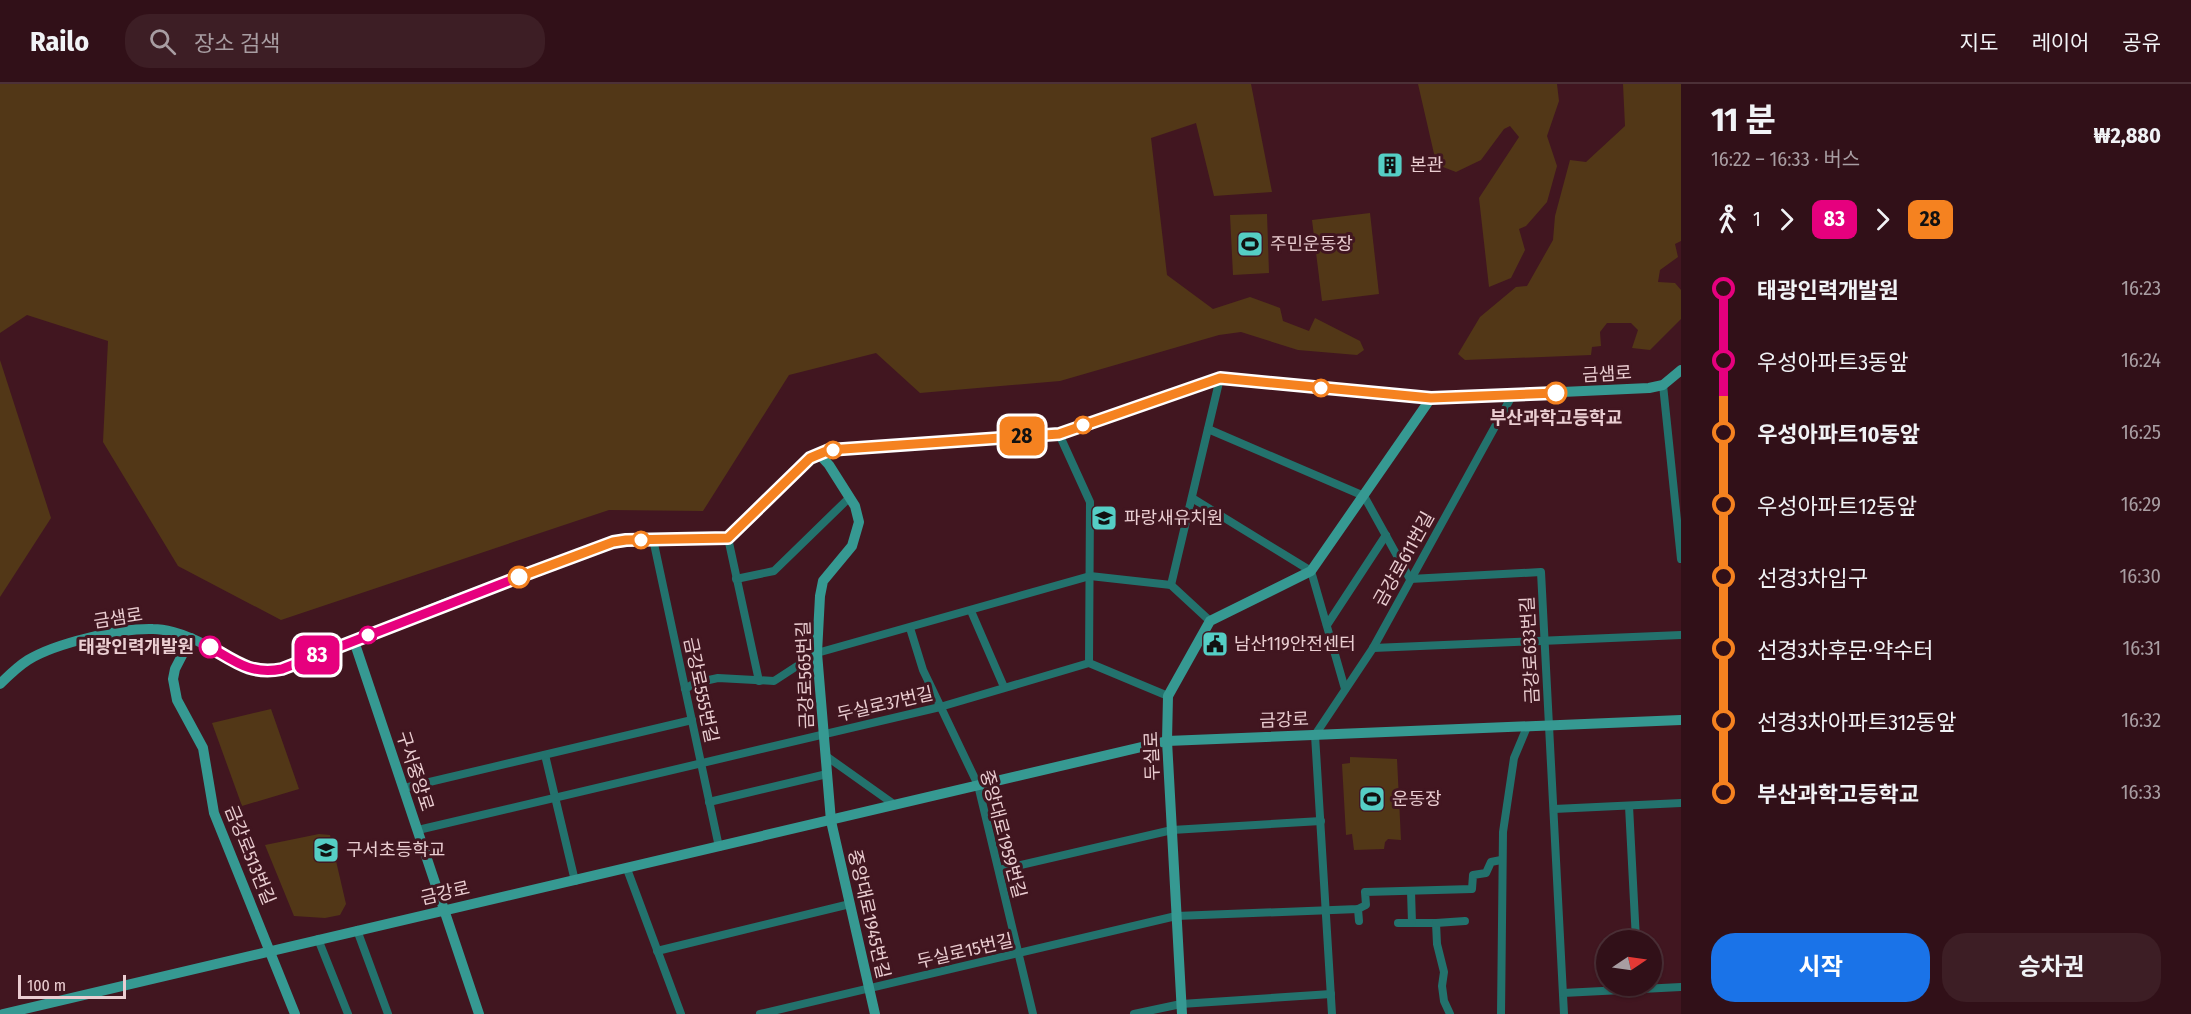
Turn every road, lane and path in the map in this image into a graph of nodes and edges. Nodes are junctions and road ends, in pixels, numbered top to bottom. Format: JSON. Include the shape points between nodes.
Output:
{"nodes":[{"id":1,"x":1681,"y":370,"type":"edge"},
{"id":2,"x":1220,"y":378,"type":"junction"},
{"id":3,"x":1663,"y":385,"type":"junction"},
{"id":4,"x":1513,"y":394,"type":"junction"},
{"id":5,"x":1431,"y":398,"type":"junction"},
{"id":6,"x":1208,"y":429,"type":"junction"},
{"id":7,"x":1059,"y":434,"type":"junction"},
{"id":8,"x":819,"y":454,"type":"junction"},
{"id":9,"x":1677,"y":479,"type":"edge"},
{"id":10,"x":1364,"y":496,"type":"junction"},
{"id":11,"x":850,"y":497,"type":"junction"},
{"id":12,"x":1192,"y":498,"type":"junction"},
{"id":13,"x":1386,"y":535,"type":"junction"},
{"id":14,"x":728,"y":538,"type":"junction"},
{"id":15,"x":653,"y":539,"type":"junction"},
{"id":16,"x":1681,"y":557,"type":"edge"},
{"id":17,"x":1311,"y":571,"type":"junction"},
{"id":18,"x":1090,"y":576,"type":"junction"},
{"id":19,"x":736,"y":579,"type":"junction"},
{"id":20,"x":1410,"y":579,"type":"junction"},
{"id":21,"x":1171,"y":585,"type":"junction"},
{"id":22,"x":970,"y":611,"type":"junction"},
{"id":23,"x":1210,"y":621,"type":"junction"},
{"id":24,"x":1327,"y":625,"type":"junction"},
{"id":25,"x":910,"y":628,"type":"junction"},
{"id":26,"x":1681,"y":635,"type":"edge"},
{"id":27,"x":191,"y":638,"type":"junction"},
{"id":28,"x":1544,"y":640,"type":"junction"},
{"id":29,"x":354,"y":641,"type":"junction"},
{"id":30,"x":1372,"y":648,"type":"junction"},
{"id":31,"x":818,"y":653,"type":"junction"},
{"id":32,"x":1089,"y":663,"type":"junction"},
{"id":33,"x":759,"y":681,"type":"junction"},
{"id":34,"x":0,"y":684,"type":"edge"},
{"id":35,"x":1004,"y":687,"type":"junction"},
{"id":36,"x":685,"y":689,"type":"junction"},
{"id":37,"x":1346,"y":689,"type":"junction"},
{"id":38,"x":1168,"y":696,"type":"junction"},
{"id":39,"x":940,"y":707,"type":"junction"},
{"id":40,"x":692,"y":720,"type":"junction"},
{"id":41,"x":1681,"y":720,"type":"edge"},
{"id":42,"x":1549,"y":726,"type":"junction"},
{"id":43,"x":1527,"y":727,"type":"junction"},
{"id":44,"x":824,"y":733,"type":"junction"},
{"id":45,"x":1316,"y":735,"type":"junction"},
{"id":46,"x":1167,"y":741,"type":"junction"},
{"id":47,"x":545,"y":755,"type":"junction"},
{"id":48,"x":825,"y":756,"type":"junction"},
{"id":49,"x":701,"y":764,"type":"junction"},
{"id":50,"x":827,"y":774,"type":"junction"},
{"id":51,"x":978,"y":785,"type":"junction"},
{"id":52,"x":404,"y":788,"type":"junction"},
{"id":53,"x":556,"y":799,"type":"junction"},
{"id":54,"x":709,"y":802,"type":"junction"},
{"id":55,"x":1681,"y":803,"type":"edge"},
{"id":56,"x":895,"y":805,"type":"junction"},
{"id":57,"x":1629,"y":806,"type":"junction"},
{"id":58,"x":1554,"y":809,"type":"junction"},
{"id":59,"x":831,"y":820,"type":"junction"},
{"id":60,"x":1321,"y":821,"type":"junction"},
{"id":61,"x":418,"y":830,"type":"junction"},
{"id":62,"x":1172,"y":830,"type":"junction"},
{"id":63,"x":719,"y":847,"type":"junction"},
{"id":64,"x":1501,"y":860,"type":"junction"},
{"id":65,"x":627,"y":869,"type":"junction"},
{"id":66,"x":999,"y":870,"type":"junction"},
{"id":67,"x":575,"y":881,"type":"junction"},
{"id":68,"x":1412,"y":891,"type":"junction"},
{"id":69,"x":850,"y":904,"type":"junction"},
{"id":70,"x":1358,"y":909,"type":"junction"},
{"id":71,"x":444,"y":910,"type":"junction"},
{"id":72,"x":1326,"y":911,"type":"junction"},
{"id":73,"x":1176,"y":916,"type":"junction"},
{"id":74,"x":1359,"y":921,"type":"dead end"},
{"id":75,"x":1466,"y":921,"type":"dead end"},
{"id":76,"x":1398,"y":923,"type":"dead end"},
{"id":77,"x":1412,"y":923,"type":"junction"},
{"id":78,"x":1436,"y":923,"type":"junction"},
{"id":79,"x":357,"y":930,"type":"junction"},
{"id":80,"x":1635,"y":930,"type":"edge"},
{"id":81,"x":318,"y":939,"type":"junction"},
{"id":82,"x":271,"y":950,"type":"junction"},
{"id":83,"x":657,"y":951,"type":"junction"},
{"id":84,"x":1019,"y":954,"type":"junction"},
{"id":85,"x":1662,"y":987,"type":"edge"},
{"id":86,"x":1681,"y":987,"type":"edge"},
{"id":87,"x":869,"y":988,"type":"junction"},
{"id":88,"x":1596,"y":990,"type":"edge"},
{"id":89,"x":1563,"y":993,"type":"junction"},
{"id":90,"x":1331,"y":994,"type":"junction"},
{"id":91,"x":1181,"y":1009,"type":"edge"},
{"id":92,"x":385,"y":1013,"type":"edge"},
{"id":93,"x":3,"y":1014,"type":"edge"},
{"id":94,"x":296,"y":1014,"type":"edge"},
{"id":95,"x":348,"y":1014,"type":"edge"},
{"id":96,"x":479,"y":1014,"type":"edge"},
{"id":97,"x":681,"y":1014,"type":"edge"},
{"id":98,"x":760,"y":1014,"type":"edge"},
{"id":99,"x":875,"y":1014,"type":"edge"},
{"id":100,"x":1033,"y":1014,"type":"edge"},
{"id":101,"x":1134,"y":1014,"type":"edge"},
{"id":102,"x":1332,"y":1014,"type":"edge"},
{"id":103,"x":1450,"y":1014,"type":"edge"},
{"id":104,"x":1501,"y":1014,"type":"edge"},
{"id":105,"x":1564,"y":1014,"type":"edge"}],
"edges":[{"from":1,"to":3,"type":"street"},
{"from":2,"to":5,"type":"street","name":"금샘로"},
{"from":2,"to":6,"type":"street"},
{"from":2,"to":7,"type":"street","name":"금샘로"},
{"from":3,"to":4,"type":"street","name":"금샘로"},
{"from":3,"to":9,"type":"street"},
{"from":4,"to":5,"type":"street","name":"금샘로"},
{"from":4,"to":20,"type":"street","name":"금강로611번길"},
{"from":5,"to":10,"type":"street"},
{"from":6,"to":10,"type":"street"},
{"from":6,"to":12,"type":"street"},
{"from":7,"to":8,"type":"street","name":"금샘로","via":[[829,450]]},
{"from":7,"to":18,"type":"street","via":[[1090,502]]},
{"from":8,"to":11,"type":"street","name":"금강로565번길"},
{"from":8,"to":14,"type":"street","name":"금샘로","via":[[810,458]]},
{"from":9,"to":16,"type":"street"},
{"from":10,"to":13,"type":"street"},
{"from":10,"to":17,"type":"street"},
{"from":11,"to":19,"type":"street","via":[[774,571]]},
{"from":11,"to":31,"type":"street","name":"금강로565번길","via":[[859,522],[852,546],[823,581]]},
{"from":12,"to":17,"type":"street"},
{"from":12,"to":21,"type":"street"},
{"from":13,"to":20,"type":"street"},
{"from":13,"to":24,"type":"street"},
{"from":14,"to":15,"type":"street","name":"금샘로"},
{"from":14,"to":19,"type":"street"},
{"from":15,"to":29,"type":"street","name":"금샘로","via":[[601,546]]},
{"from":15,"to":36,"type":"street","name":"금강로555번길"},
{"from":17,"to":23,"type":"street"},
{"from":17,"to":24,"type":"street"},
{"from":18,"to":21,"type":"street"},
{"from":18,"to":22,"type":"street"},
{"from":18,"to":32,"type":"street"},
{"from":19,"to":33,"type":"street"},
{"from":20,"to":28,"type":"street","name":"금강로633번길","via":[[1541,572]]},
{"from":20,"to":30,"type":"street","name":"금강로611번길"},
{"from":21,"to":23,"type":"street"},
{"from":22,"to":25,"type":"street"},
{"from":22,"to":35,"type":"street"},
{"from":23,"to":38,"type":"street","name":"두실로"},
{"from":24,"to":37,"type":"street"},
{"from":25,"to":31,"type":"street"},
{"from":25,"to":39,"type":"street","name":"중앙대로1959번길"},
{"from":26,"to":28,"type":"street"},
{"from":27,"to":29,"type":"street","name":"금샘로","via":[[250,670],[260,671],[282,669]]},
{"from":27,"to":34,"type":"street","name":"금샘로","via":[[154,629],[96,637],[41,653]]},
{"from":27,"to":82,"type":"street","name":"금강로513번길","via":[[175,669],[177,700],[203,748],[214,813]]},
{"from":28,"to":30,"type":"street"},
{"from":28,"to":42,"type":"street","name":"금강로633번길"},
{"from":29,"to":52,"type":"street","name":"구서중앙로"},
{"from":30,"to":37,"type":"street","name":"금강로611번길"},
{"from":31,"to":33,"type":"street","via":[[774,681]]},
{"from":31,"to":44,"type":"street","name":"금강로565번길"},
{"from":32,"to":35,"type":"street","name":"두실로37번길"},
{"from":32,"to":38,"type":"street"},
{"from":33,"to":36,"type":"street","via":[[718,678]]},
{"from":35,"to":39,"type":"street","name":"두실로37번길"},
{"from":36,"to":40,"type":"street","name":"금강로555번길"},
{"from":37,"to":45,"type":"street","name":"금강로611번길"},
{"from":38,"to":46,"type":"street","name":"두실로"},
{"from":39,"to":44,"type":"street","name":"두실로37번길"},
{"from":39,"to":51,"type":"street","name":"중앙대로1959번길"},
{"from":40,"to":47,"type":"street"},
{"from":40,"to":49,"type":"street","name":"금강로555번길"},
{"from":41,"to":42,"type":"street","name":"금강로"},
{"from":42,"to":43,"type":"street","name":"금강로"},
{"from":42,"to":58,"type":"street","name":"금강로633번길"},
{"from":43,"to":45,"type":"street","name":"금강로"},
{"from":43,"to":64,"type":"street","via":[[1514,758]]},
{"from":44,"to":48,"type":"street","name":"금강로565번길"},
{"from":44,"to":49,"type":"street","name":"두실로37번길"},
{"from":45,"to":46,"type":"street","name":"금강로"},
{"from":45,"to":60,"type":"street"},
{"from":46,"to":51,"type":"street","name":"금강로"},
{"from":46,"to":62,"type":"street","name":"두실로"},
{"from":47,"to":52,"type":"street"},
{"from":47,"to":53,"type":"street"},
{"from":48,"to":50,"type":"street","name":"금강로565번길"},
{"from":48,"to":56,"type":"street"},
{"from":49,"to":53,"type":"street","name":"두실로37번길"},
{"from":49,"to":54,"type":"street","name":"금강로555번길"},
{"from":50,"to":54,"type":"street"},
{"from":50,"to":59,"type":"street","name":"금강로565번길"},
{"from":51,"to":56,"type":"street","name":"금강로"},
{"from":51,"to":66,"type":"street","name":"중앙대로1959번길"},
{"from":52,"to":61,"type":"street","name":"구서중앙로"},
{"from":53,"to":61,"type":"street","name":"두실로37번길"},
{"from":53,"to":67,"type":"street"},
{"from":54,"to":63,"type":"street","name":"금강로555번길"},
{"from":55,"to":57,"type":"street"},
{"from":56,"to":59,"type":"street","name":"금강로"},
{"from":57,"to":58,"type":"street"},
{"from":57,"to":80,"type":"street"},
{"from":58,"to":89,"type":"street","name":"금강로633번길"},
{"from":59,"to":63,"type":"street","name":"금강로"},
{"from":59,"to":69,"type":"street","name":"중앙대로1945번길"},
{"from":60,"to":62,"type":"street"},
{"from":60,"to":72,"type":"street"},
{"from":61,"to":71,"type":"street","name":"구서중앙로"},
{"from":62,"to":66,"type":"street"},
{"from":62,"to":73,"type":"street","name":"두실로"},
{"from":63,"to":65,"type":"street","name":"금강로"},
{"from":64,"to":68,"type":"street","via":[[1491,862],[1486,873],[1473,875],[1472,889]]},
{"from":64,"to":104,"type":"street"},
{"from":65,"to":67,"type":"street","name":"금강로"},
{"from":65,"to":83,"type":"street"},
{"from":66,"to":84,"type":"street","name":"중앙대로1959번길"},
{"from":67,"to":71,"type":"street","name":"금강로"},
{"from":68,"to":70,"type":"street","via":[[1365,892],[1366,905]]},
{"from":68,"to":77,"type":"street"},
{"from":69,"to":83,"type":"street"},
{"from":69,"to":87,"type":"street","name":"중앙대로1945번길"},
{"from":70,"to":72,"type":"street","name":"두실로15번길"},
{"from":70,"to":74,"type":"street"},
{"from":71,"to":79,"type":"street","name":"금강로"},
{"from":71,"to":96,"type":"street","name":"구서중앙로"},
{"from":72,"to":73,"type":"street","name":"두실로15번길"},
{"from":72,"to":90,"type":"street"},
{"from":73,"to":84,"type":"street","name":"두실로15번길"},
{"from":73,"to":91,"type":"street","name":"두실로"},
{"from":75,"to":78,"type":"street"},
{"from":76,"to":77,"type":"street"},
{"from":77,"to":78,"type":"street"},
{"from":78,"to":103,"type":"street","via":[[1444,1001]]},
{"from":79,"to":81,"type":"street","name":"금강로"},
{"from":79,"to":92,"type":"street"},
{"from":81,"to":82,"type":"street","name":"금강로"},
{"from":81,"to":95,"type":"street"},
{"from":82,"to":93,"type":"street","name":"금강로"},
{"from":82,"to":94,"type":"street","name":"금강로513번길"},
{"from":83,"to":97,"type":"street"},
{"from":84,"to":87,"type":"street","name":"두실로15번길"},
{"from":84,"to":100,"type":"street","name":"중앙대로1959번길"},
{"from":85,"to":86,"type":"street"},
{"from":87,"to":98,"type":"street","name":"두실로15번길"},
{"from":87,"to":99,"type":"street","name":"중앙대로1945번길"},
{"from":88,"to":89,"type":"street"},
{"from":89,"to":105,"type":"street","name":"금강로633번길"},
{"from":90,"to":91,"type":"street"},
{"from":90,"to":102,"type":"street"},
{"from":91,"to":101,"type":"street"}]}
